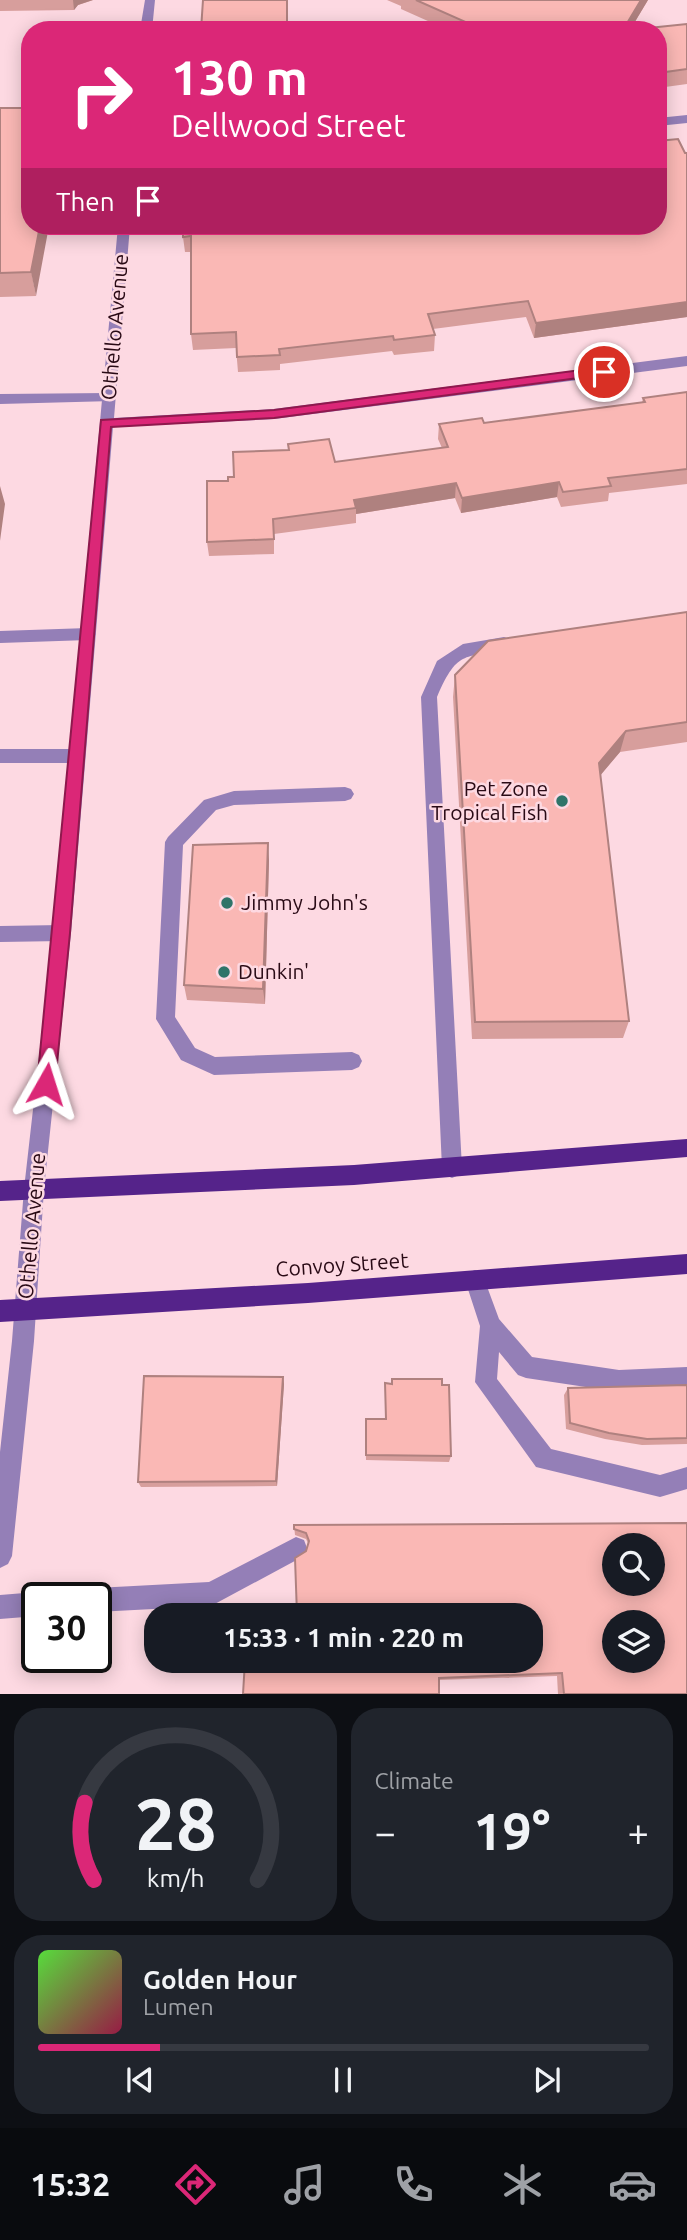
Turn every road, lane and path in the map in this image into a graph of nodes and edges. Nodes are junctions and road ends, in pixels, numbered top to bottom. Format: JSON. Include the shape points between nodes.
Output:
{"nodes":[{"id":1,"x":150,"y":0,"type":"edge"},
{"id":2,"x":147,"y":21,"type":"edge"},
{"id":3,"x":687,"y":119,"type":"edge"},
{"id":4,"x":667,"y":121,"type":"edge"},
{"id":5,"x":123,"y":235,"type":"edge"},
{"id":6,"x":687,"y":361,"type":"edge"},
{"id":7,"x":108,"y":398,"type":"junction"},
{"id":8,"x":0,"y":399,"type":"edge"},
{"id":9,"x":105,"y":423,"type":"junction"},
{"id":10,"x":88,"y":634,"type":"junction"},
{"id":11,"x":0,"y":637,"type":"edge"},
{"id":12,"x":523,"y":640,"type":"edge"},
{"id":13,"x":0,"y":756,"type":"edge"},
{"id":14,"x":77,"y":756,"type":"junction"},
{"id":15,"x":345,"y":794,"type":"dead end"},
{"id":16,"x":62,"y":933,"type":"junction"},
{"id":17,"x":0,"y":934,"type":"edge"},
{"id":18,"x":352,"y":1061,"type":"dead end"},
{"id":19,"x":687,"y":1148,"type":"edge"},
{"id":20,"x":452,"y":1168,"type":"junction"},
{"id":21,"x":33,"y":1189,"type":"junction"},
{"id":22,"x":0,"y":1191,"type":"edge"},
{"id":23,"x":687,"y":1264,"type":"edge"},
{"id":24,"x":475,"y":1280,"type":"junction"},
{"id":25,"x":26,"y":1310,"type":"junction"},
{"id":26,"x":0,"y":1311,"type":"edge"},
{"id":27,"x":491,"y":1326,"type":"junction"},
{"id":28,"x":687,"y":1378,"type":"edge"},
{"id":29,"x":687,"y":1478,"type":"edge"},
{"id":30,"x":296,"y":1548,"type":"edge"},
{"id":31,"x":0,"y":1556,"type":"edge"},
{"id":32,"x":112,"y":1599,"type":"edge"},
{"id":33,"x":21,"y":1605,"type":"edge"},
{"id":34,"x":0,"y":1607,"type":"edge"}],
"edges":[{"from":1,"to":2,"type":"street"},
{"from":3,"to":4,"type":"street"},
{"from":5,"to":7,"type":"street","name":"Othello Avenue"},
{"from":6,"to":9,"type":"street","via":[[274,414]]},
{"from":7,"to":8,"type":"street"},
{"from":7,"to":9,"type":"street","name":"Othello Avenue"},
{"from":9,"to":10,"type":"street","name":"Othello Avenue"},
{"from":10,"to":11,"type":"street"},
{"from":10,"to":14,"type":"street","name":"Othello Avenue"},
{"from":12,"to":20,"type":"street","via":[[469,648],[443,665],[429,697]]},
{"from":13,"to":14,"type":"street"},
{"from":14,"to":16,"type":"street","name":"Othello Avenue"},
{"from":15,"to":18,"type":"street","via":[[234,798],[209,805],[174,842],[165,1019],[188,1054],[214,1066]]},
{"from":16,"to":17,"type":"street"},
{"from":16,"to":21,"type":"street","name":"Othello Avenue"},
{"from":19,"to":20,"type":"main road"},
{"from":20,"to":21,"type":"main road"},
{"from":21,"to":22,"type":"main road"},
{"from":21,"to":25,"type":"street","name":"Othello Avenue"},
{"from":23,"to":24,"type":"main road","name":"Convoy Street"},
{"from":24,"to":25,"type":"main road","name":"Convoy Street"},
{"from":24,"to":27,"type":"street"},
{"from":25,"to":26,"type":"main road","name":"Convoy Street"},
{"from":25,"to":31,"type":"street","name":"Othello Avenue"},
{"from":27,"to":28,"type":"street","via":[[526,1367],[619,1381]]},
{"from":27,"to":29,"type":"street","via":[[486,1382],[544,1459],[660,1486]]},
{"from":30,"to":32,"type":"street","via":[[211,1594]]},
{"from":33,"to":34,"type":"street"}]}
